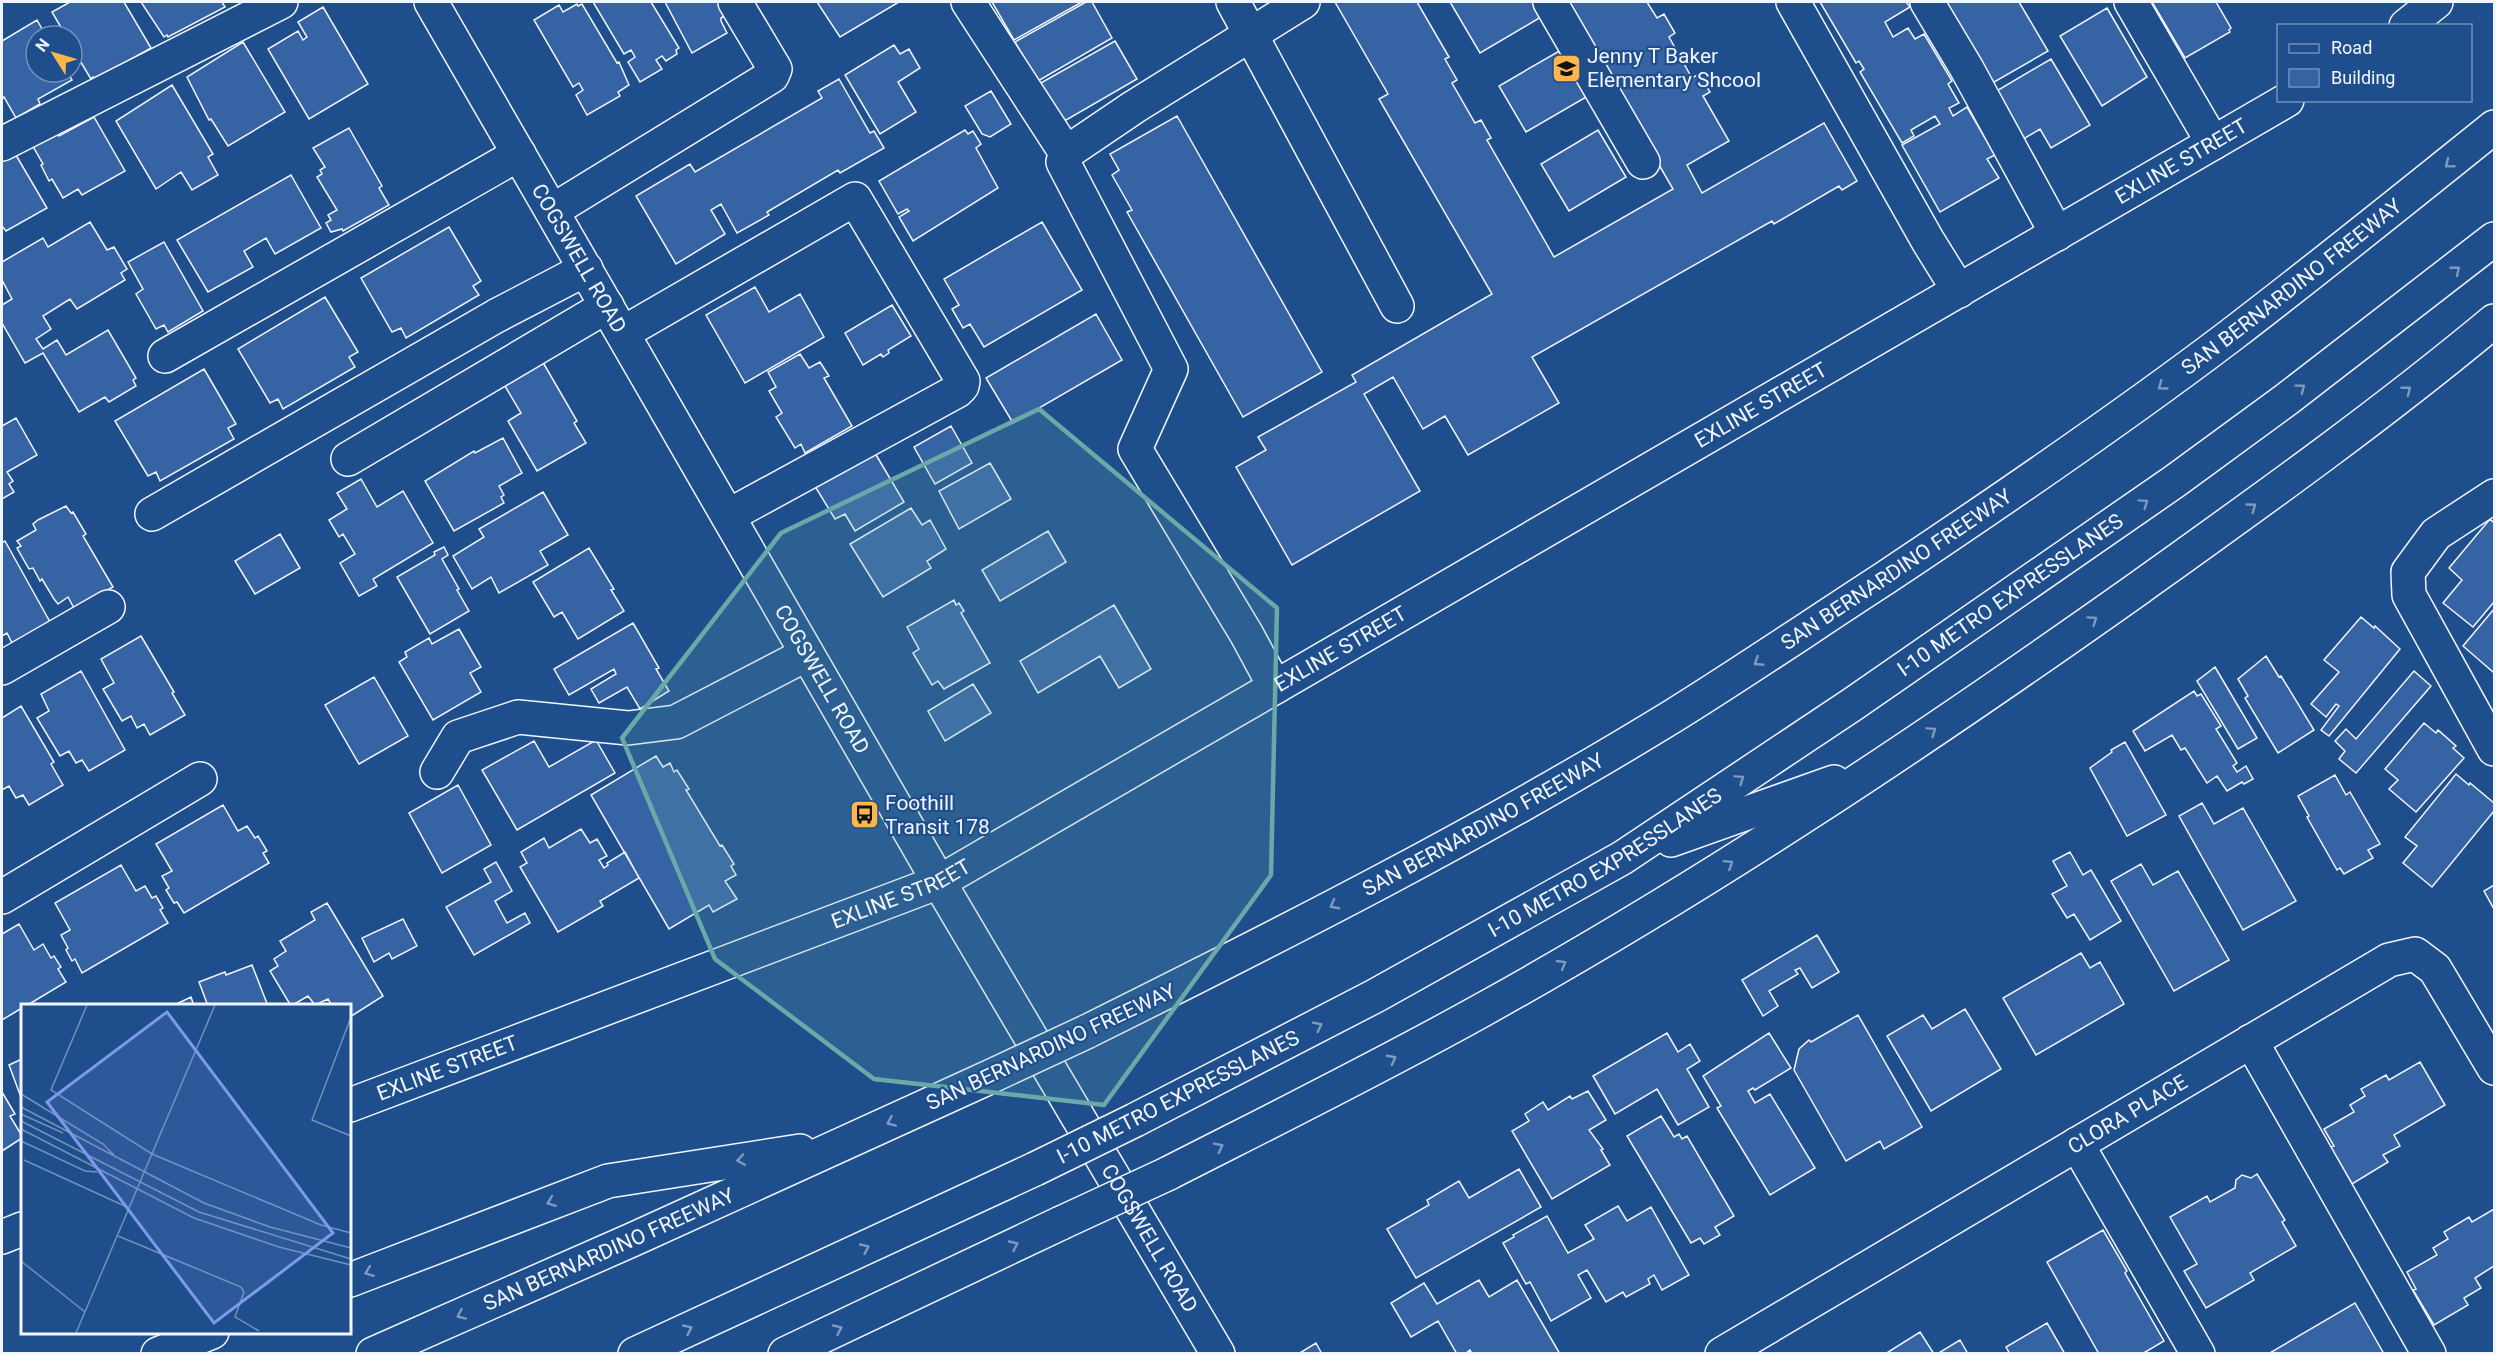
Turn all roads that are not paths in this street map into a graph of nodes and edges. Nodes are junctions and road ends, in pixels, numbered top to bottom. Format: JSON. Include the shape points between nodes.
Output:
{"nodes":[{"id":1,"x":281,"y":2,"type":"edge"},
{"id":2,"x":431,"y":2,"type":"edge"},
{"id":3,"x":735,"y":2,"type":"edge"},
{"id":4,"x":968,"y":2,"type":"edge"},
{"id":5,"x":1233,"y":2,"type":"edge"},
{"id":6,"x":1303,"y":2,"type":"edge"},
{"id":7,"x":1550,"y":2,"type":"edge"},
{"id":8,"x":1793,"y":2,"type":"edge"},
{"id":9,"x":1928,"y":2,"type":"edge"},
{"id":10,"x":2131,"y":2,"type":"edge"},
{"id":11,"x":2436,"y":2,"type":"edge"},
{"id":12,"x":2408,"y":24,"type":"edge"},
{"id":13,"x":1251,"y":34,"type":"junction"},
{"id":14,"x":2284,"y":102,"type":"edge"},
{"id":15,"x":2494,"y":127,"type":"edge"},
{"id":16,"x":2213,"y":143,"type":"junction"},
{"id":17,"x":2,"y":144,"type":"edge"},
{"id":18,"x":1066,"y":153,"type":"junction"},
{"id":19,"x":519,"y":154,"type":"junction"},
{"id":20,"x":1643,"y":162,"type":"dead end"},
{"id":21,"x":552,"y":211,"type":"junction"},
{"id":22,"x":2057,"y":234,"type":"junction"},
{"id":23,"x":2494,"y":239,"type":"edge"},
{"id":24,"x":586,"y":269,"type":"junction"},
{"id":25,"x":1959,"y":291,"type":"junction"},
{"id":26,"x":1396,"y":306,"type":"dead end"},
{"id":27,"x":615,"y":320,"type":"junction"},
{"id":28,"x":2494,"y":321,"type":"edge"},
{"id":29,"x":165,"y":356,"type":"dead end"},
{"id":30,"x":348,"y":459,"type":"dead end"},
{"id":31,"x":2494,"y":496,"type":"edge"},
{"id":32,"x":152,"y":514,"type":"dead end"},
{"id":33,"x":728,"y":516,"type":"junction"},
{"id":34,"x":108,"y":607,"type":"dead end"},
{"id":35,"x":807,"y":654,"type":"junction"},
{"id":36,"x":2,"y":668,"type":"edge"},
{"id":37,"x":1275,"y":687,"type":"junction"},
{"id":38,"x":2494,"y":749,"type":"edge"},
{"id":39,"x":1884,"y":764,"type":"junction"},
{"id":40,"x":437,"y":772,"type":"dead end"},
{"id":41,"x":200,"y":779,"type":"dead end"},
{"id":42,"x":1622,"y":858,"type":"junction"},
{"id":43,"x":939,"y":882,"type":"junction"},
{"id":44,"x":2,"y":897,"type":"edge"},
{"id":45,"x":2251,"y":1041,"type":"junction"},
{"id":46,"x":2494,"y":1068,"type":"edge"},
{"id":47,"x":351,"y":1105,"type":"edge"},
{"id":48,"x":2077,"y":1144,"type":"junction"},
{"id":49,"x":840,"y":1145,"type":"junction"},
{"id":50,"x":21,"y":1229,"type":"edge"},
{"id":51,"x":2,"y":1237,"type":"edge"},
{"id":52,"x":351,"y":1280,"type":"edge"},
{"id":53,"x":207,"y":1334,"type":"edge"},
{"id":54,"x":1207,"y":1349,"type":"edge"},
{"id":55,"x":789,"y":1352,"type":"edge"},
{"id":56,"x":158,"y":1353,"type":"edge"},
{"id":57,"x":373,"y":1353,"type":"edge"},
{"id":58,"x":634,"y":1353,"type":"edge"},
{"id":59,"x":1722,"y":1353,"type":"edge"},
{"id":60,"x":2198,"y":1353,"type":"edge"},
{"id":61,"x":2429,"y":1353,"type":"edge"}],
"edges":[{"from":1,"to":17,"type":"main road"},
{"from":2,"to":19,"type":"main road","name":"COGSWELL ROAD"},
{"from":3,"to":21,"type":"main road","via":[[774,69],[772,76]]},
{"from":4,"to":18,"type":"main road"},
{"from":5,"to":13,"type":"main road"},
{"from":6,"to":13,"type":"main road"},
{"from":7,"to":20,"type":"main road"},
{"from":8,"to":25,"type":"main road"},
{"from":9,"to":22,"type":"main road"},
{"from":10,"to":16,"type":"main road"},
{"from":11,"to":12,"type":"main road"},
{"from":13,"to":18,"type":"main road"},
{"from":13,"to":26,"type":"main road"},
{"from":14,"to":16,"type":"main road","name":"EXLINE STREET"},
{"from":15,"to":49,"type":"main road","name":"SAN BERNARDINO FREEWAY","one_way":true,"bridge":true,"via":[[2227,338],[2119,417],[1992,507],[1650,729],[1265,943],[1086,1032]]},
{"from":16,"to":22,"type":"main road","name":"EXLINE STREET"},
{"from":18,"to":37,"type":"main road","via":[[1063,162],[1171,369],[1135,449]]},
{"from":19,"to":21,"type":"main road","name":"COGSWELL ROAD"},
{"from":19,"to":29,"type":"main road"},
{"from":21,"to":24,"type":"main road","name":"COGSWELL ROAD"},
{"from":22,"to":25,"type":"main road","name":"EXLINE STREET"},
{"from":42,"to":23,"type":"main road","name":"I-10 METRO EXPRESSLANES","one_way":true,"via":[[2166,488]]},
{"from":24,"to":27,"type":"main road","name":"COGSWELL ROAD"},
{"from":24,"to":32,"type":"main road","via":[[496,316]]},
{"from":25,"to":37,"type":"main road","name":"EXLINE STREET"},
{"from":27,"to":30,"type":"main road"},
{"from":27,"to":33,"type":"main road","name":"COGSWELL ROAD"},
{"from":27,"to":33,"type":"main road","via":[[855,199],[963,381],[957,391]]},
{"from":39,"to":28,"type":"main road","one_way":true,"via":[[2306,468]]},
{"from":31,"to":38,"type":"main road","via":[[2436,534],[2408,572],[2409,595]]},
{"from":33,"to":35,"type":"main road","name":"COGSWELL ROAD"},
{"from":34,"to":36,"type":"main road"},
{"from":35,"to":40,"type":"main road","via":[[676,722],[628,728],[518,717],[458,737]]},
{"from":35,"to":43,"type":"main road","name":"COGSWELL ROAD"},
{"from":37,"to":43,"type":"main road","name":"EXLINE STREET"},
{"from":39,"to":42,"type":"main road"},
{"from":55,"to":39,"type":"main road","one_way":true,"bridge":true,"via":[[1167,1174],[1484,1010],[1741,857]]},
{"from":41,"to":44,"type":"main road"},
{"from":58,"to":42,"type":"main road","name":"I-10 METRO EXPRESSLANES","one_way":true,"bridge":true,"via":[[1135,1120],[1375,996]]},
{"from":43,"to":47,"type":"main road","name":"EXLINE STREET"},
{"from":43,"to":54,"type":"main road","name":"COGSWELL ROAD"},
{"from":45,"to":46,"type":"main road","name":"CLORA PLACE","via":[[2389,960],[2415,954],[2434,969]]},
{"from":45,"to":48,"type":"main road","name":"CLORA PLACE"},
{"from":45,"to":61,"type":"main road"},
{"from":48,"to":59,"type":"main road","name":"CLORA PLACE"},
{"from":48,"to":60,"type":"main road"},
{"from":49,"to":52,"type":"main road","one_way":true,"via":[[608,1181]]},
{"from":49,"to":57,"type":"main road","name":"SAN BERNARDINO FREEWAY","one_way":true},
{"from":50,"to":51,"type":"main road"},
{"from":53,"to":56,"type":"main road"}]}
